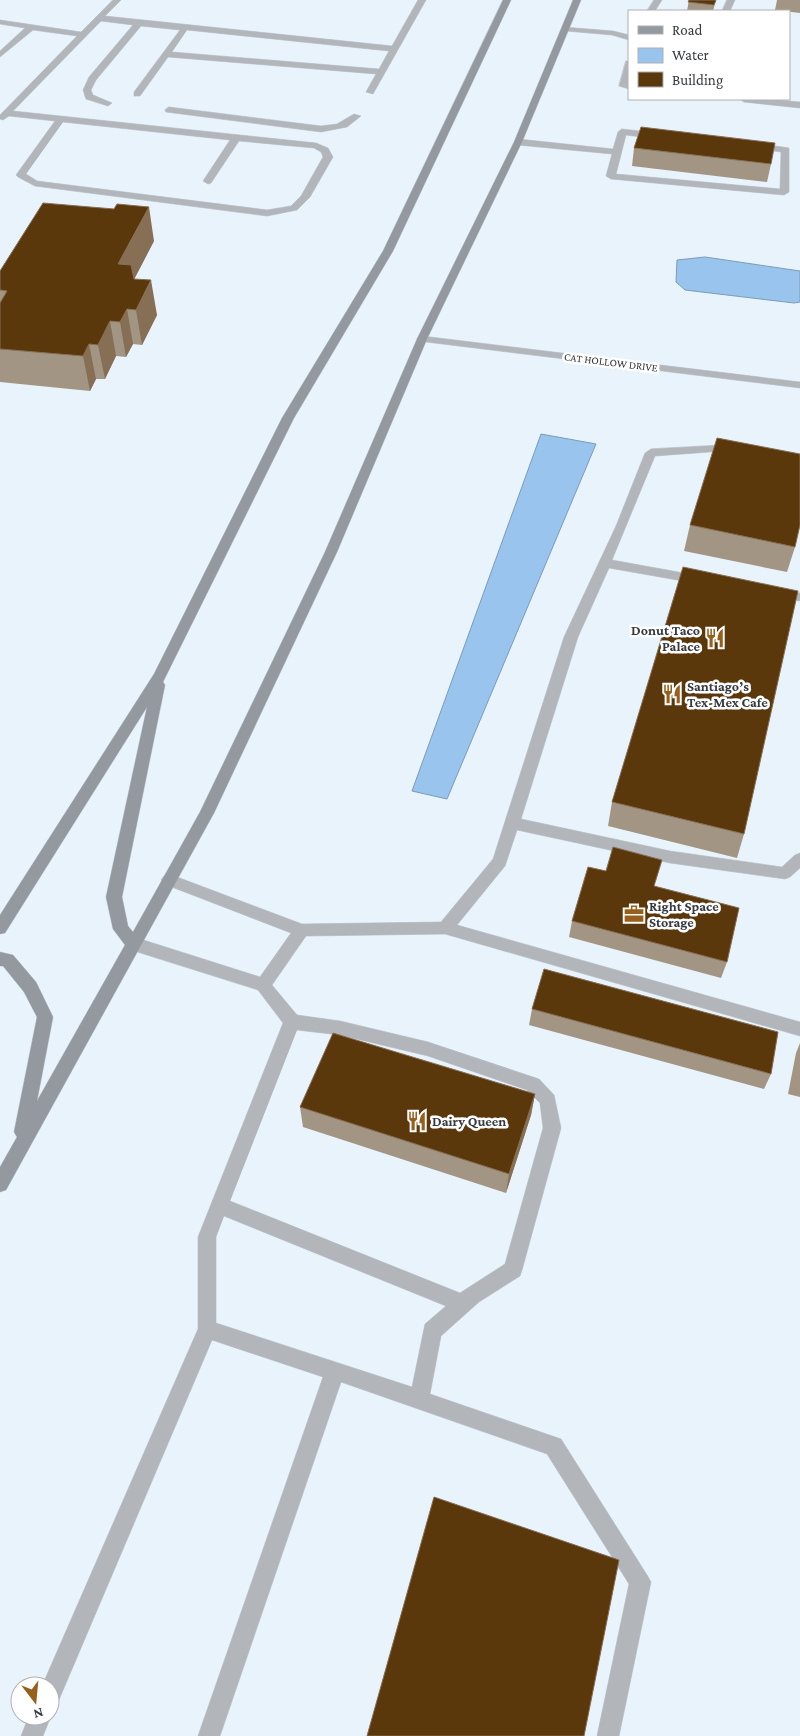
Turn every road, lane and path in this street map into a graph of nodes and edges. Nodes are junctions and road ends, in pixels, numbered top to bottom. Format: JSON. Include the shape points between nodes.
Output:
{"nodes":[{"id":1,"x":107,"y":0,"type":"edge"},
{"id":2,"x":116,"y":0,"type":"edge"},
{"id":3,"x":422,"y":0,"type":"edge"},
{"id":4,"x":506,"y":0,"type":"edge"},
{"id":5,"x":577,"y":0,"type":"edge"},
{"id":6,"x":99,"y":18,"type":"junction"},
{"id":7,"x":0,"y":22,"type":"edge"},
{"id":8,"x":139,"y":23,"type":"junction"},
{"id":9,"x":31,"y":27,"type":"junction"},
{"id":10,"x":185,"y":28,"type":"junction"},
{"id":11,"x":566,"y":29,"type":"junction"},
{"id":12,"x":83,"y":35,"type":"junction"},
{"id":13,"x":628,"y":38,"type":"edge"},
{"id":14,"x":395,"y":48,"type":"junction"},
{"id":15,"x":167,"y":54,"type":"junction"},
{"id":16,"x":0,"y":55,"type":"edge"},
{"id":17,"x":628,"y":67,"type":"edge"},
{"id":18,"x":381,"y":72,"type":"junction"},
{"id":19,"x":628,"y":87,"type":"edge"},
{"id":20,"x":370,"y":92,"type":"dead end"},
{"id":21,"x":137,"y":94,"type":"dead end"},
{"id":22,"x":753,"y":100,"type":"edge"},
{"id":23,"x":108,"y":104,"type":"dead end"},
{"id":24,"x":800,"y":105,"type":"edge"},
{"id":25,"x":169,"y":110,"type":"dead end"},
{"id":26,"x":3,"y":116,"type":"edge"},
{"id":27,"x":357,"y":116,"type":"dead end"},
{"id":28,"x":61,"y":119,"type":"junction"},
{"id":29,"x":670,"y":137,"type":"edge"},
{"id":30,"x":236,"y":138,"type":"junction"},
{"id":31,"x":518,"y":142,"type":"junction"},
{"id":32,"x":748,"y":145,"type":"edge"},
{"id":33,"x":617,"y":152,"type":"junction"},
{"id":34,"x":208,"y":180,"type":"dead end"},
{"id":35,"x":422,"y":339,"type":"junction"},
{"id":36,"x":800,"y":385,"type":"edge"},
{"id":37,"x":751,"y":452,"type":"edge"},
{"id":38,"x":605,"y":563,"type":"junction"},
{"id":39,"x":712,"y":582,"type":"edge"},
{"id":40,"x":761,"y":590,"type":"edge"},
{"id":41,"x":800,"y":597,"type":"edge"},
{"id":42,"x":160,"y":675,"type":"junction"},
{"id":43,"x":512,"y":823,"type":"junction"},
{"id":44,"x":800,"y":859,"type":"edge"},
{"id":45,"x":169,"y":880,"type":"junction"},
{"id":46,"x":0,"y":928,"type":"edge"},
{"id":47,"x":445,"y":928,"type":"junction"},
{"id":48,"x":302,"y":930,"type":"junction"},
{"id":49,"x":134,"y":944,"type":"junction"},
{"id":50,"x":0,"y":959,"type":"edge"},
{"id":51,"x":264,"y":984,"type":"junction"},
{"id":52,"x":292,"y":1022,"type":"junction"},
{"id":53,"x":800,"y":1029,"type":"edge"},
{"id":54,"x":20,"y":1146,"type":"junction"},
{"id":55,"x":0,"y":1184,"type":"edge"},
{"id":56,"x":219,"y":1205,"type":"junction"},
{"id":57,"x":463,"y":1304,"type":"junction"},
{"id":58,"x":207,"y":1329,"type":"junction"},
{"id":59,"x":335,"y":1371,"type":"junction"},
{"id":60,"x":419,"y":1400,"type":"junction"},
{"id":61,"x":58,"y":1676,"type":"edge"},
{"id":62,"x":209,"y":1736,"type":"edge"},
{"id":63,"x":608,"y":1736,"type":"edge"}],
"edges":[{"from":1,"to":2,"type":"street"},
{"from":2,"to":6,"type":"street"},
{"from":3,"to":14,"type":"street"},
{"from":4,"to":42,"type":"main road","via":[[388,251],[288,418]]},
{"from":5,"to":11,"type":"main road"},
{"from":6,"to":8,"type":"street"},
{"from":6,"to":12,"type":"street"},
{"from":7,"to":9,"type":"street"},
{"from":8,"to":10,"type":"street"},
{"from":8,"to":23,"type":"street","via":[[92,79],[87,90],[89,97]]},
{"from":9,"to":12,"type":"street"},
{"from":9,"to":16,"type":"street"},
{"from":10,"to":14,"type":"street"},
{"from":10,"to":15,"type":"street"},
{"from":11,"to":13,"type":"street","via":[[613,33]]},
{"from":11,"to":31,"type":"main road"},
{"from":12,"to":26,"type":"street"},
{"from":14,"to":18,"type":"street"},
{"from":15,"to":18,"type":"street"},
{"from":15,"to":21,"type":"street"},
{"from":17,"to":19,"type":"street","via":[[623,86]]},
{"from":18,"to":20,"type":"street"},
{"from":22,"to":24,"type":"street"},
{"from":25,"to":27,"type":"street","via":[[321,129],[338,128]]},
{"from":26,"to":28,"type":"street"},
{"from":28,"to":30,"type":"street"},
{"from":28,"to":30,"type":"street","via":[[21,176],[35,183],[267,213],[294,208],[305,197],[328,157],[325,150],[316,146]]},
{"from":29,"to":33,"type":"street","via":[[622,132]]},
{"from":30,"to":34,"type":"street"},
{"from":31,"to":33,"type":"street"},
{"from":31,"to":35,"type":"main road"},
{"from":32,"to":33,"type":"street","via":[[786,150],[784,192],[611,176]]},
{"from":35,"to":36,"type":"street","name":"CAT HOLLOW DRIVE"},
{"from":35,"to":45,"type":"main road","via":[[331,552],[207,813]]},
{"from":37,"to":38,"type":"street","via":[[723,448],[650,453]]},
{"from":38,"to":39,"type":"street"},
{"from":38,"to":43,"type":"street","via":[[571,637]]},
{"from":40,"to":41,"type":"street"},
{"from":42,"to":46,"type":"main road"},
{"from":42,"to":49,"type":"main road","via":[[114,897],[121,929]]},
{"from":43,"to":44,"type":"street","via":[[670,857],[785,873]]},
{"from":43,"to":47,"type":"street","via":[[500,862]]},
{"from":45,"to":48,"type":"street"},
{"from":45,"to":49,"type":"main road"},
{"from":47,"to":48,"type":"street"},
{"from":47,"to":53,"type":"street"},
{"from":48,"to":51,"type":"street"},
{"from":49,"to":51,"type":"street"},
{"from":49,"to":54,"type":"main road"},
{"from":50,"to":54,"type":"main road","via":[[7,960],[30,987],[45,1017]]},
{"from":51,"to":52,"type":"street"},
{"from":52,"to":56,"type":"street"},
{"from":52,"to":57,"type":"street","via":[[340,1028],[428,1049],[533,1084],[548,1100],[552,1128],[513,1270]]},
{"from":54,"to":55,"type":"main road"},
{"from":56,"to":57,"type":"street"},
{"from":56,"to":58,"type":"street","via":[[207,1237]]},
{"from":57,"to":60,"type":"street","via":[[432,1331]]},
{"from":58,"to":59,"type":"street"},
{"from":58,"to":61,"type":"street"},
{"from":59,"to":60,"type":"street"},
{"from":59,"to":62,"type":"street"},
{"from":60,"to":63,"type":"street","via":[[554,1446],[640,1582]]}]}
